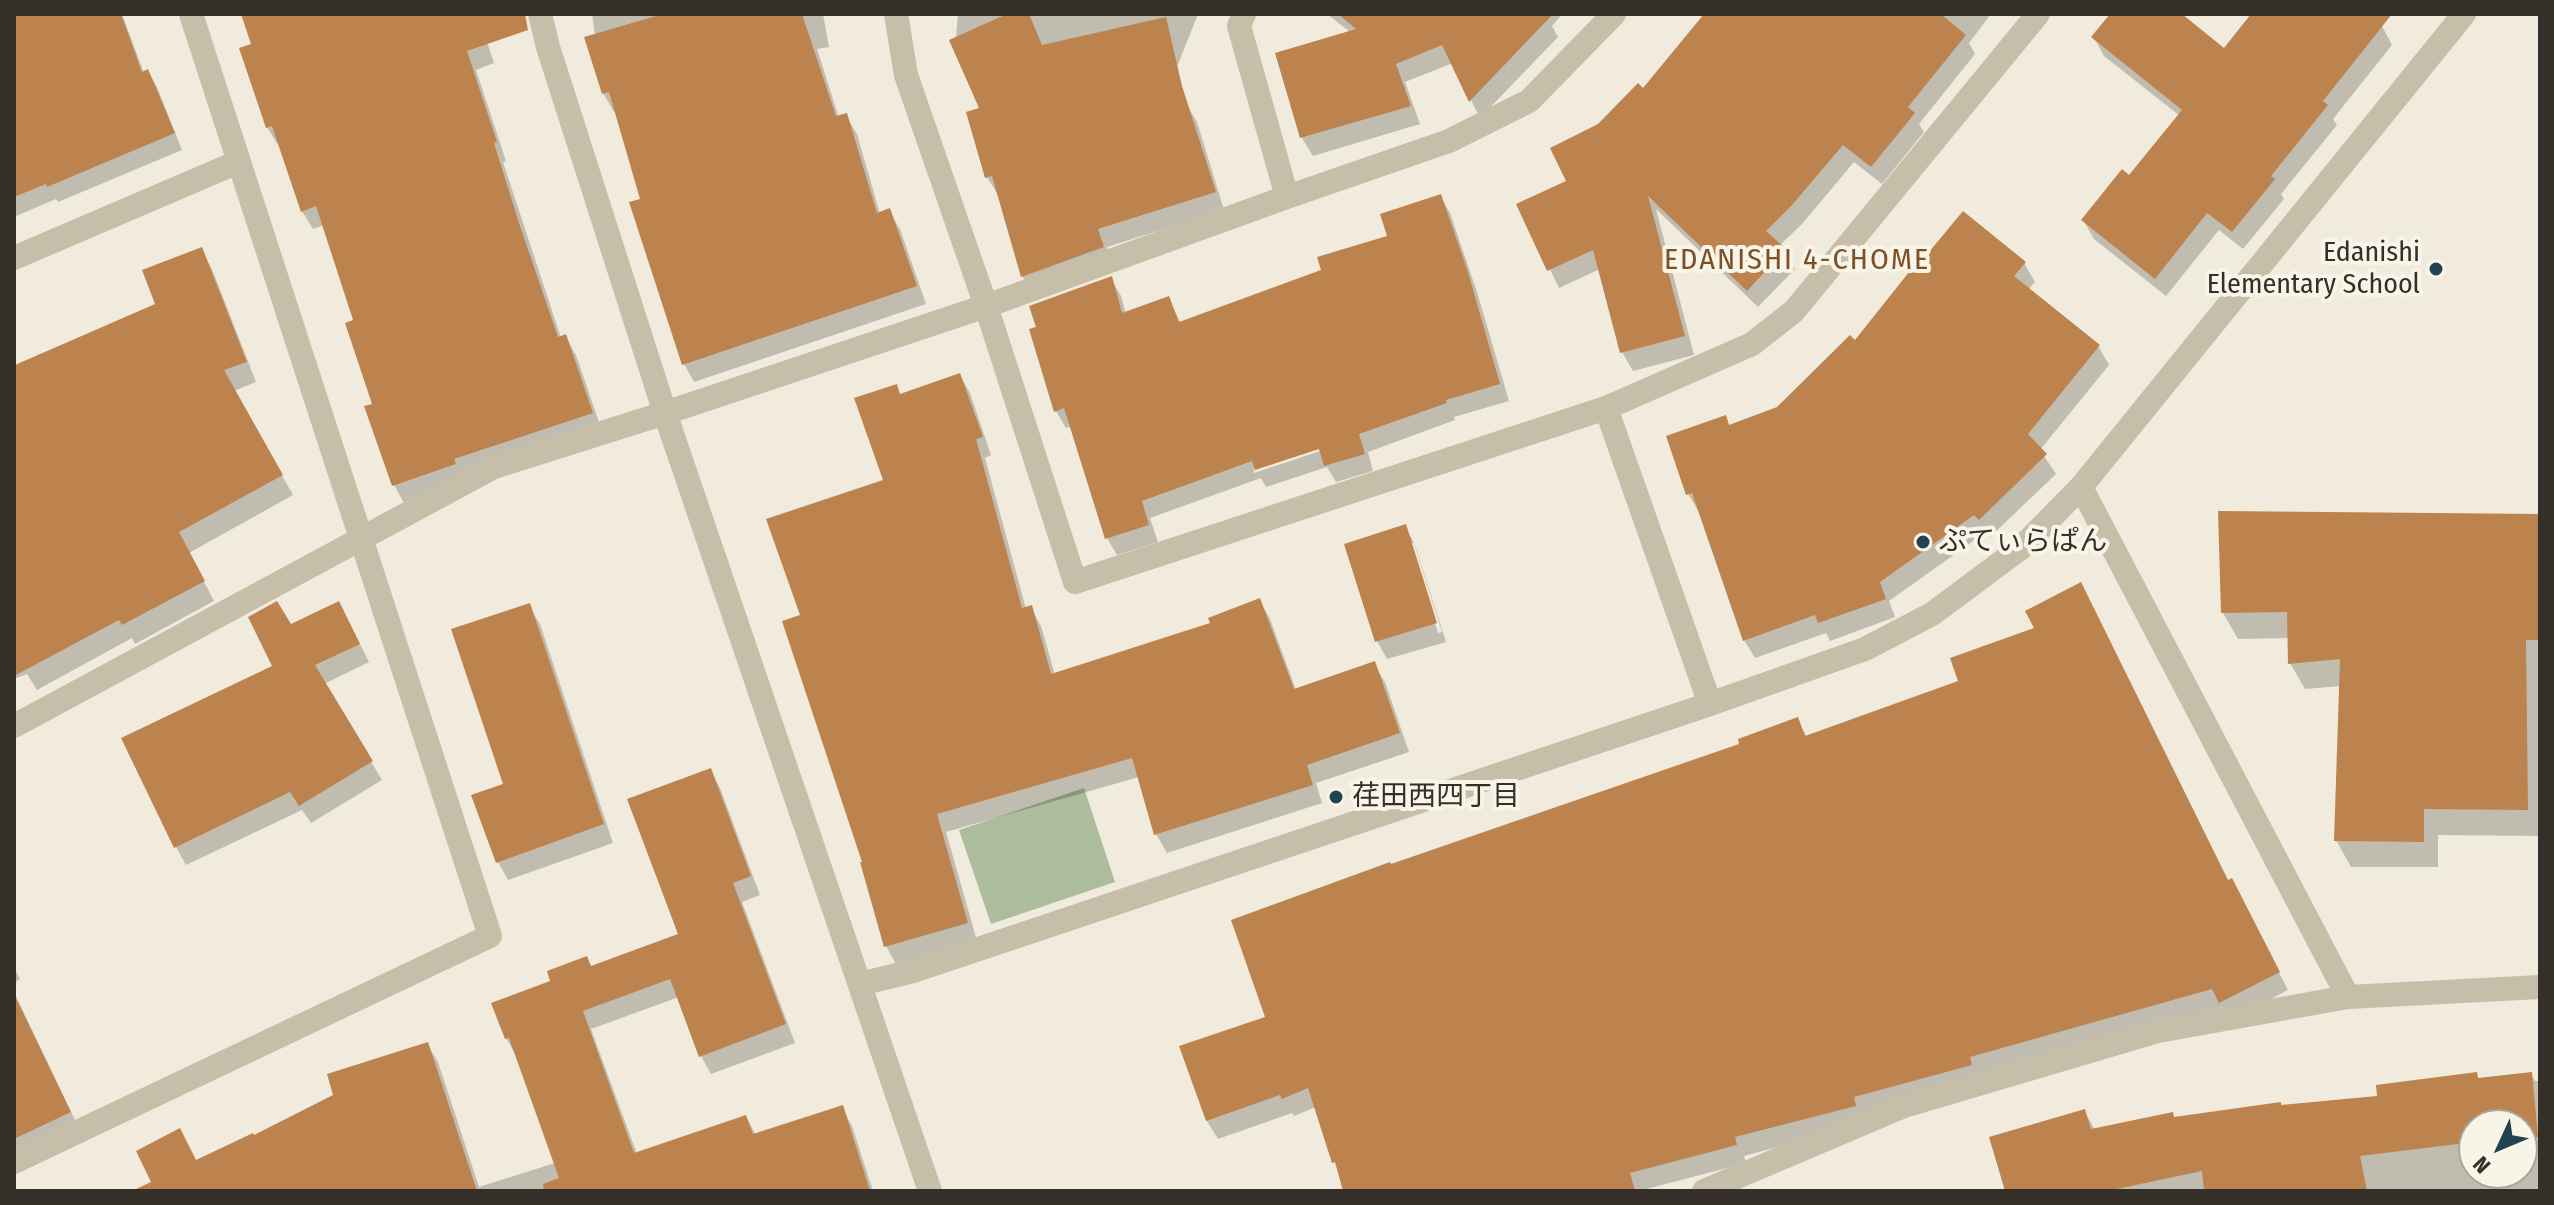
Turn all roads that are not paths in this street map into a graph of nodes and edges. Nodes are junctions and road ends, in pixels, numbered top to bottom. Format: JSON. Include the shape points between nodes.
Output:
{"nodes":[{"id":1,"x":191,"y":14,"type":"edge"},
{"id":2,"x":540,"y":14,"type":"edge"},
{"id":3,"x":896,"y":14,"type":"edge"},
{"id":4,"x":1244,"y":14,"type":"edge"},
{"id":5,"x":1614,"y":14,"type":"edge"},
{"id":6,"x":2038,"y":14,"type":"edge"},
{"id":7,"x":2464,"y":14,"type":"edge"},
{"id":8,"x":238,"y":162,"type":"junction"},
{"id":9,"x":1287,"y":197,"type":"junction"},
{"id":10,"x":14,"y":258,"type":"edge"},
{"id":11,"x":986,"y":306,"type":"junction"},
{"id":12,"x":1606,"y":408,"type":"junction"},
{"id":13,"x":665,"y":413,"type":"junction"},
{"id":14,"x":2081,"y":487,"type":"junction"},
{"id":15,"x":361,"y":539,"type":"junction"},
{"id":16,"x":1710,"y":704,"type":"junction"},
{"id":17,"x":14,"y":726,"type":"edge"},
{"id":18,"x":860,"y":984,"type":"junction"},
{"id":19,"x":2540,"y":987,"type":"edge"},
{"id":20,"x":2348,"y":997,"type":"junction"},
{"id":21,"x":14,"y":1162,"type":"edge"},
{"id":22,"x":930,"y":1191,"type":"edge"},
{"id":23,"x":1704,"y":1191,"type":"edge"}],
"edges":[{"from":1,"to":8,"type":"street"},
{"from":2,"to":13,"type":"street"},
{"from":3,"to":11,"type":"street","via":[[906,75]]},
{"from":4,"to":9,"type":"street","via":[[1239,26]]},
{"from":5,"to":9,"type":"street","via":[[1529,101],[1449,141]]},
{"from":6,"to":12,"type":"street","via":[[1794,311],[1752,344]]},
{"from":7,"to":14,"type":"street"},
{"from":8,"to":10,"type":"street"},
{"from":8,"to":15,"type":"street"},
{"from":9,"to":11,"type":"street"},
{"from":11,"to":12,"type":"street","via":[[1075,582]]},
{"from":11,"to":13,"type":"street"},
{"from":12,"to":16,"type":"street"},
{"from":13,"to":15,"type":"street","via":[[494,467]]},
{"from":13,"to":18,"type":"street"},
{"from":14,"to":16,"type":"street","via":[[2022,547],[1932,614],[1865,649]]},
{"from":14,"to":20,"type":"street"},
{"from":15,"to":17,"type":"street"},
{"from":15,"to":21,"type":"street","via":[[490,936]]},
{"from":16,"to":18,"type":"street","via":[[913,971]]},
{"from":18,"to":22,"type":"street"},
{"from":19,"to":20,"type":"street"},
{"from":20,"to":23,"type":"street","via":[[2158,1031],[1904,1106]]}]}
